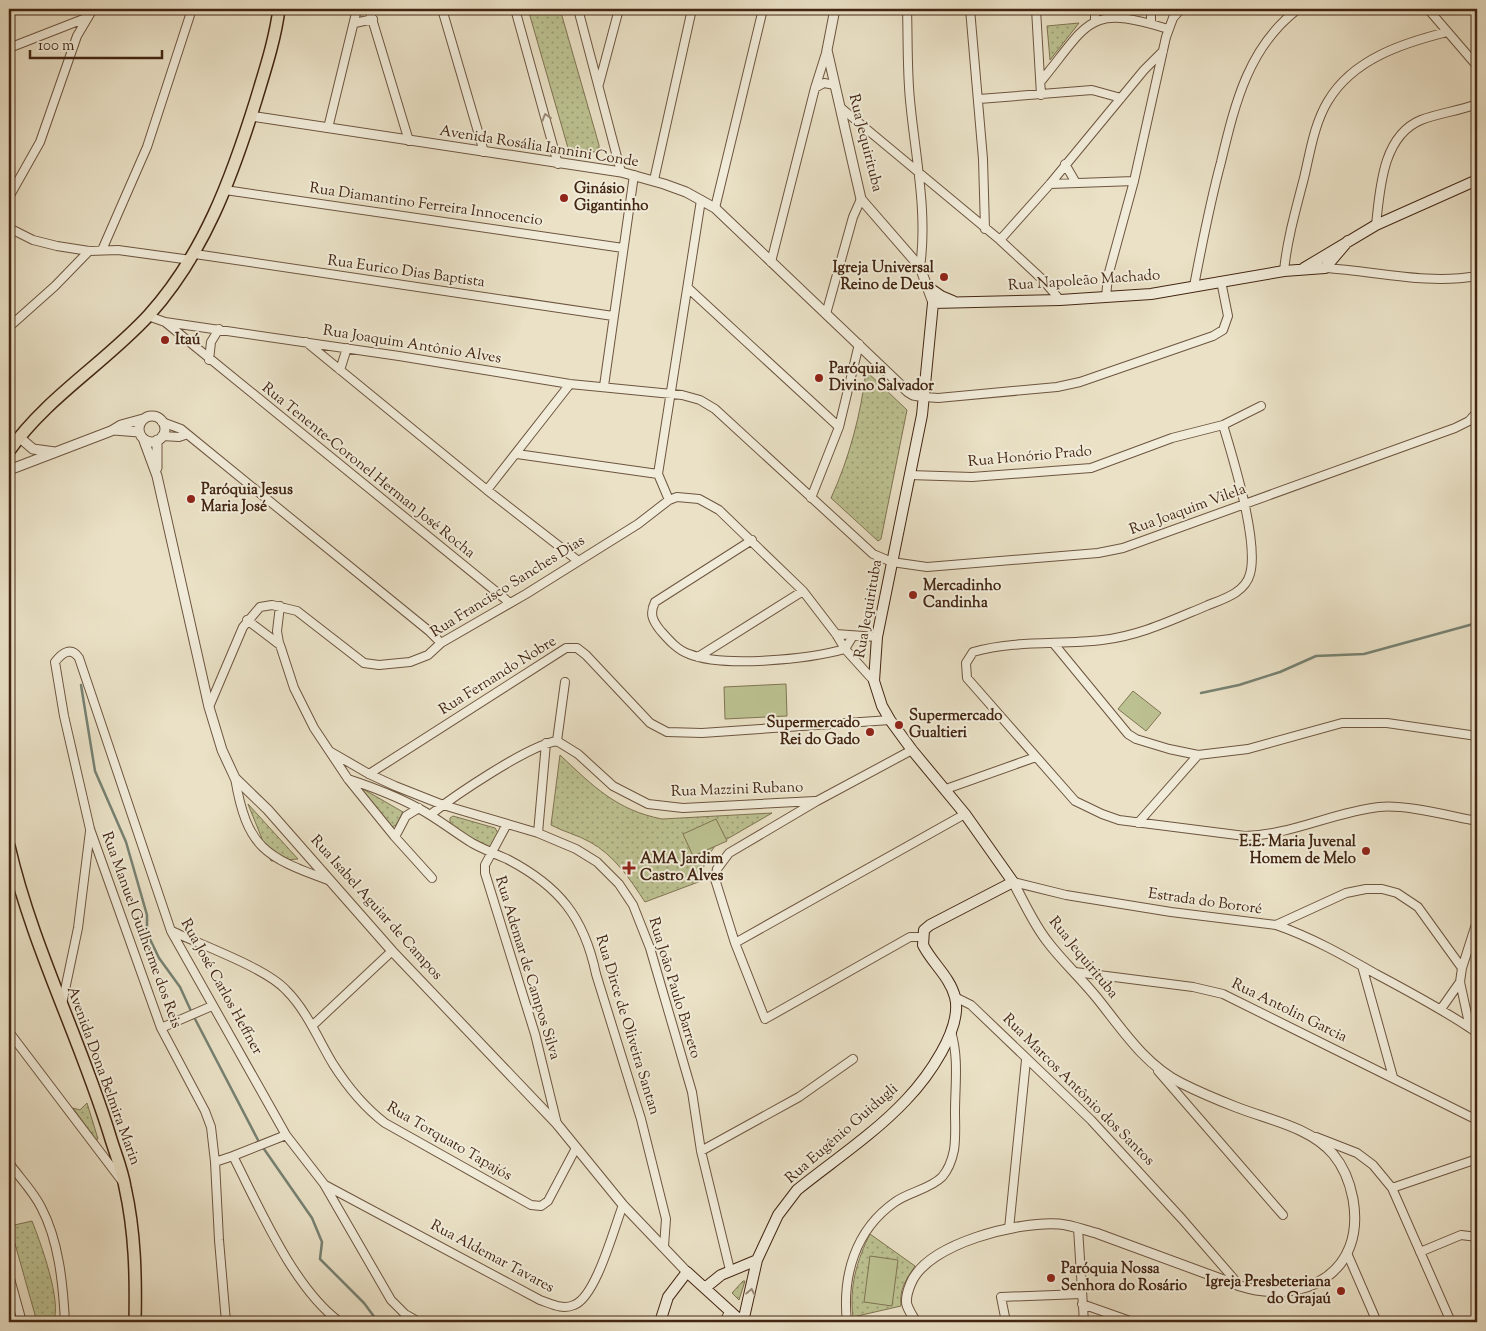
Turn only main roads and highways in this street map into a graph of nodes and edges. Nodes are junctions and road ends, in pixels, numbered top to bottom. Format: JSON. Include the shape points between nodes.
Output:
{"nodes":[{"id":1,"x":279,"y":9,"type":"edge"},
{"id":2,"x":1477,"y":180,"type":"edge"},
{"id":3,"x":1348,"y":241,"type":"junction"},
{"id":4,"x":1300,"y":270,"type":"junction"},
{"id":5,"x":928,"y":287,"type":"road end"},
{"id":6,"x":933,"y":303,"type":"joint"},
{"id":7,"x":958,"y":303,"type":"junction"},
{"id":8,"x":9,"y":452,"type":"edge"},
{"id":9,"x":9,"y":846,"type":"edge"},
{"id":10,"x":951,"y":1032,"type":"joint"},
{"id":11,"x":757,"y":1260,"type":"junction"},
{"id":12,"x":705,"y":1288,"type":"junction"},
{"id":13,"x":135,"y":1322,"type":"edge"},
{"id":14,"x":660,"y":1322,"type":"edge"},
{"id":15,"x":743,"y":1322,"type":"edge"}],
"edges":[{"from":1,"to":8,"type":"main road","via":[[272,46],[251,116],[225,190],[193,257],[148,316],[49,406]]},
{"from":2,"to":3,"type":"main road"},
{"from":3,"to":4,"type":"main road"},
{"from":3,"to":4,"type":"main road","name":"Rua Napoleão Machado","via":[[1325,268]]},
{"from":4,"to":7,"type":"main road","name":"Rua Napoleão Machado","via":[[1151,294]]},
{"from":5,"to":7,"type":"main road"},
{"from":6,"to":7,"type":"main road","name":"Rua Napoleão Machado"},
{"from":6,"to":10,"type":"main road","name":"Rua Jequirituba","via":[[924,397],[877,637],[874,681],[890,720],[965,814],[1013,882],[924,930],[923,945],[949,982],[955,997]]},
{"from":9,"to":13,"type":"main road","name":"Avenida Dona Belmira Marin","via":[[17,884],[100,1103],[125,1185],[134,1242]]},
{"from":10,"to":11,"type":"main road","name":"Rua Eugênio Guidugli","via":[[906,1100],[787,1202]]},
{"from":11,"to":12,"type":"main road","via":[[721,1274]]},
{"from":15,"to":11,"type":"main road","name":"Rua Eugênio Guidugli","one_way":true},
{"from":12,"to":14,"type":"main road","name":"Rua Isabel Aguiar de Campos","via":[[687,1272],[668,1297]]},
{"from":12,"to":15,"type":"main road","name":"Rua Isabel Aguiar de Campos"}]}
